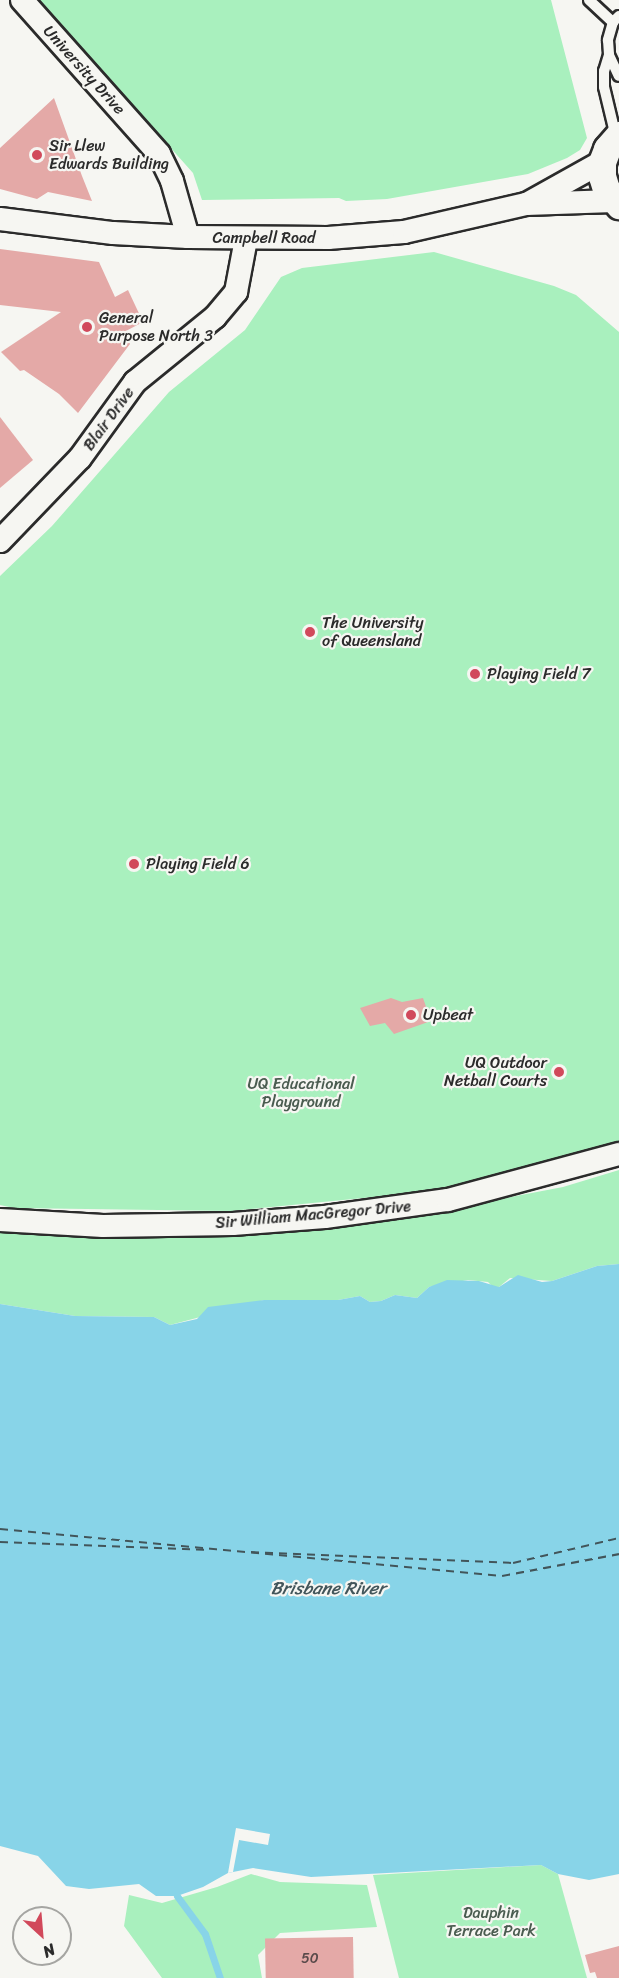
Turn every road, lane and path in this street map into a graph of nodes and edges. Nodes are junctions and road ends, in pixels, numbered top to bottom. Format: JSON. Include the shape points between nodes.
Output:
{"nodes":[{"id":1,"x":22,"y":0,"type":"edge"},
{"id":2,"x":590,"y":0,"type":"edge"},
{"id":3,"x":616,"y":19,"type":"edge"},
{"id":4,"x":609,"y":55,"type":"junction"},
{"id":5,"x":619,"y":76,"type":"edge"},
{"id":6,"x":617,"y":136,"type":"edge"},
{"id":7,"x":602,"y":162,"type":"junction"},
{"id":8,"x":616,"y":203,"type":"edge"},
{"id":9,"x":526,"y":204,"type":"junction"},
{"id":10,"x":0,"y":219,"type":"edge"},
{"id":11,"x":188,"y":237,"type":"junction"},
{"id":12,"x":246,"y":239,"type":"junction"},
{"id":13,"x":0,"y":541,"type":"edge"},
{"id":14,"x":619,"y":1154,"type":"edge"},
{"id":15,"x":0,"y":1220,"type":"edge"}],
"edges":[{"from":1,"to":11,"type":"street","name":"University Drive","via":[[159,154],[172,181]]},
{"from":2,"to":3,"type":"lane"},
{"from":3,"to":4,"type":"lane","via":[[608,40]]},
{"from":4,"to":5,"type":"lane"},
{"from":4,"to":6,"type":"lane","via":[[604,87]]},
{"from":6,"to":7,"type":"street"},
{"from":7,"to":8,"type":"street","via":[[606,189]]},
{"from":7,"to":9,"type":"street","name":"Campbell Road"},
{"from":8,"to":9,"type":"street","name":"Campbell Road"},
{"from":9,"to":12,"type":"street","name":"Campbell Road","via":[[404,232]]},
{"from":10,"to":11,"type":"street","name":"Campbell Road","via":[[113,233]]},
{"from":11,"to":12,"type":"street","name":"Campbell Road"},
{"from":12,"to":13,"type":"street","name":"Blair Drive","via":[[236,292],[215,317],[135,382],[81,458]]},
{"from":14,"to":15,"type":"street","name":"Sir William MacGregor Drive","via":[[448,1200],[325,1217],[233,1224],[115,1226]]}]}
